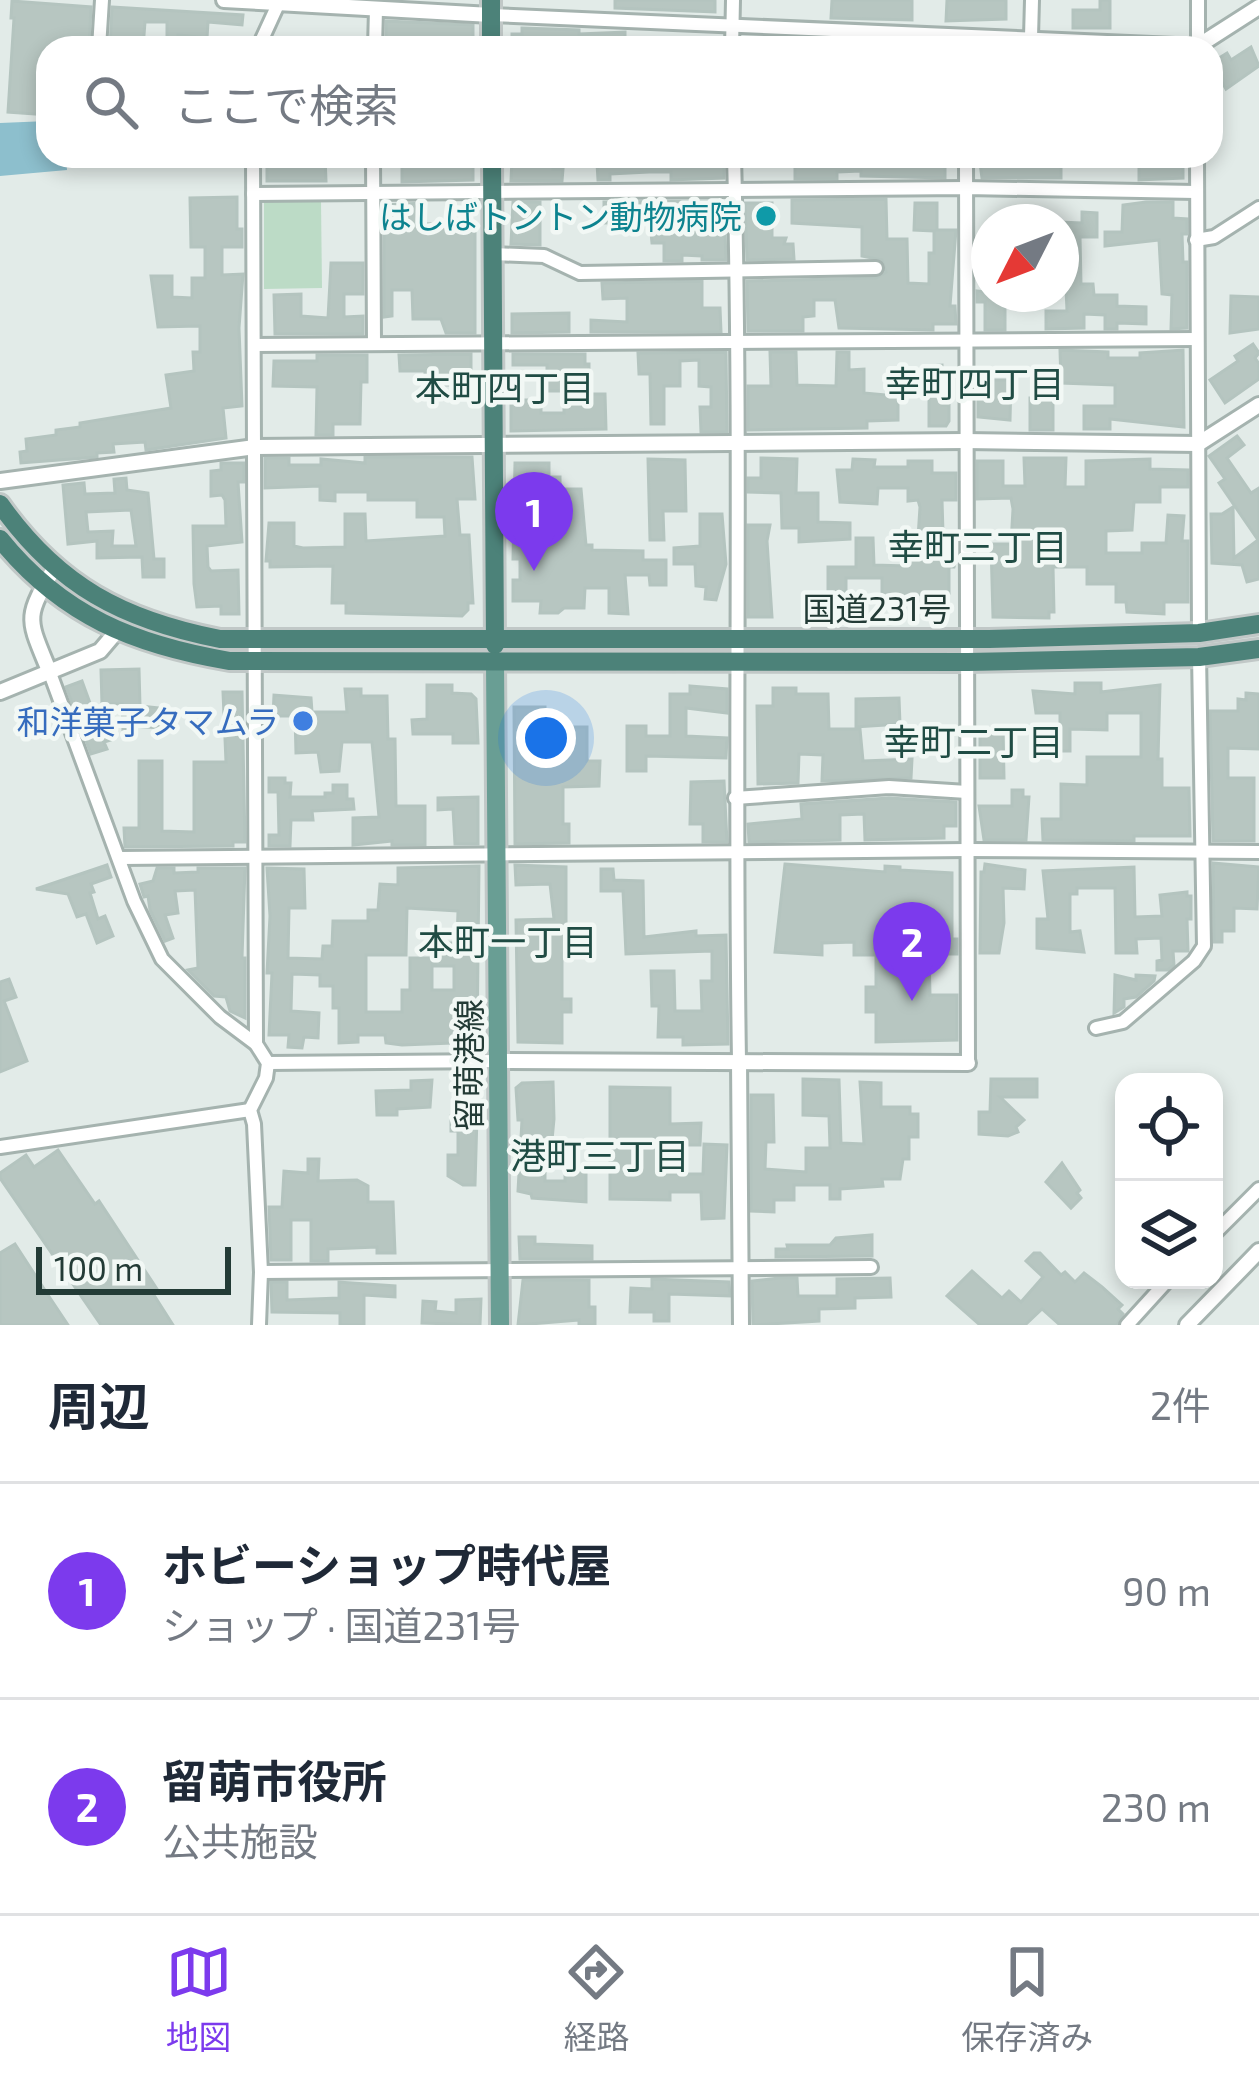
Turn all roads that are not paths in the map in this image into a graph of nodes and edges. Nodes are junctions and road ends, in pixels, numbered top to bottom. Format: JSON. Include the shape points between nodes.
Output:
{"nodes":[{"id":1,"x":102,"y":0,"type":"edge"},
{"id":2,"x":224,"y":0,"type":"edge"},
{"id":3,"x":733,"y":0,"type":"edge"},
{"id":4,"x":1032,"y":0,"type":"edge"},
{"id":5,"x":1198,"y":0,"type":"edge"},
{"id":6,"x":280,"y":2,"type":"edge"},
{"id":7,"x":491,"y":7,"type":"edge"},
{"id":8,"x":1259,"y":7,"type":"edge"},
{"id":9,"x":376,"y":10,"type":"junction"},
{"id":10,"x":731,"y":25,"type":"junction"},
{"id":11,"x":100,"y":36,"type":"edge"},
{"id":12,"x":264,"y":36,"type":"edge"},
{"id":13,"x":375,"y":36,"type":"edge"},
{"id":14,"x":731,"y":36,"type":"edge"},
{"id":15,"x":883,"y":36,"type":"edge"},
{"id":16,"x":1031,"y":36,"type":"edge"},
{"id":17,"x":1198,"y":36,"type":"edge"},
{"id":18,"x":1215,"y":36,"type":"edge"},
{"id":19,"x":253,"y":168,"type":"edge"},
{"id":20,"x":373,"y":168,"type":"edge"},
{"id":21,"x":492,"y":168,"type":"edge"},
{"id":22,"x":734,"y":168,"type":"edge"},
{"id":23,"x":966,"y":168,"type":"edge"},
{"id":24,"x":1197,"y":168,"type":"edge"},
{"id":25,"x":966,"y":188,"type":"junction"},
{"id":26,"x":735,"y":189,"type":"junction"},
{"id":27,"x":493,"y":192,"type":"junction"},
{"id":28,"x":1196,"y":192,"type":"junction"},
{"id":29,"x":254,"y":194,"type":"junction"},
{"id":30,"x":372,"y":195,"type":"junction"},
{"id":31,"x":1259,"y":208,"type":"edge"},
{"id":32,"x":1196,"y":239,"type":"junction"},
{"id":33,"x":493,"y":254,"type":"junction"},
{"id":34,"x":876,"y":268,"type":"dead end"},
{"id":35,"x":736,"y":269,"type":"junction"},
{"id":36,"x":1197,"y":339,"type":"junction"},
{"id":37,"x":374,"y":343,"type":"junction"},
{"id":38,"x":495,"y":343,"type":"junction"},
{"id":39,"x":965,"y":343,"type":"junction"},
{"id":40,"x":735,"y":344,"type":"junction"},
{"id":41,"x":254,"y":346,"type":"junction"},
{"id":42,"x":1259,"y":405,"type":"edge"},
{"id":43,"x":965,"y":440,"type":"junction"},
{"id":44,"x":495,"y":443,"type":"junction"},
{"id":45,"x":1198,"y":444,"type":"junction"},
{"id":46,"x":740,"y":445,"type":"junction"},
{"id":47,"x":255,"y":447,"type":"junction"},
{"id":48,"x":0,"y":481,"type":"edge"},
{"id":49,"x":0,"y":504,"type":"edge"},
{"id":50,"x":0,"y":539,"type":"edge"},
{"id":51,"x":55,"y":567,"type":"junction"},
{"id":52,"x":43,"y":587,"type":"junction"},
{"id":53,"x":1259,"y":624,"type":"edge"},
{"id":54,"x":117,"y":631,"type":"junction"},
{"id":55,"x":1199,"y":633,"type":"junction"},
{"id":56,"x":735,"y":637,"type":"junction"},
{"id":57,"x":494,"y":638,"type":"junction"},
{"id":58,"x":968,"y":639,"type":"junction"},
{"id":59,"x":256,"y":642,"type":"junction"},
{"id":60,"x":1259,"y":649,"type":"edge"},
{"id":61,"x":1199,"y":657,"type":"junction"},
{"id":62,"x":735,"y":660,"type":"junction"},
{"id":63,"x":256,"y":662,"type":"junction"},
{"id":64,"x":495,"y":662,"type":"junction"},
{"id":65,"x":968,"y":662,"type":"junction"},
{"id":66,"x":50,"y":673,"type":"junction"},
{"id":67,"x":0,"y":692,"type":"edge"},
{"id":68,"x":968,"y":792,"type":"junction"},
{"id":69,"x":735,"y":798,"type":"junction"},
{"id":70,"x":967,"y":850,"type":"junction"},
{"id":71,"x":735,"y":852,"type":"junction"},
{"id":72,"x":1201,"y":852,"type":"junction"},
{"id":73,"x":1259,"y":852,"type":"edge"},
{"id":74,"x":497,"y":856,"type":"junction"},
{"id":75,"x":256,"y":857,"type":"junction"},
{"id":76,"x":121,"y":858,"type":"junction"},
{"id":77,"x":1096,"y":1028,"type":"dead end"},
{"id":78,"x":256,"y":1044,"type":"junction"},
{"id":79,"x":498,"y":1060,"type":"junction"},
{"id":80,"x":739,"y":1060,"type":"junction"},
{"id":81,"x":268,"y":1064,"type":"junction"},
{"id":82,"x":968,"y":1064,"type":"joint"},
{"id":83,"x":250,"y":1110,"type":"junction"},
{"id":84,"x":0,"y":1147,"type":"edge"},
{"id":85,"x":1259,"y":1189,"type":"edge"},
{"id":86,"x":1223,"y":1225,"type":"edge"},
{"id":87,"x":1259,"y":1251,"type":"edge"},
{"id":88,"x":872,"y":1267,"type":"dead end"},
{"id":89,"x":499,"y":1269,"type":"junction"},
{"id":90,"x":740,"y":1269,"type":"junction"},
{"id":91,"x":261,"y":1272,"type":"junction"},
{"id":92,"x":1160,"y":1289,"type":"edge"},
{"id":93,"x":259,"y":1325,"type":"edge"},
{"id":94,"x":500,"y":1325,"type":"edge"},
{"id":95,"x":741,"y":1325,"type":"edge"},
{"id":96,"x":1127,"y":1325,"type":"edge"},
{"id":97,"x":1187,"y":1325,"type":"edge"}],
"edges":[{"from":1,"to":11,"type":"street"},
{"from":2,"to":6,"type":"street"},
{"from":3,"to":10,"type":"street"},
{"from":4,"to":16,"type":"street"},
{"from":5,"to":17,"type":"street"},
{"from":6,"to":9,"type":"street"},
{"from":6,"to":12,"type":"street"},
{"from":7,"to":9,"type":"street"},
{"from":7,"to":10,"type":"street"},
{"from":8,"to":18,"type":"street"},
{"from":9,"to":13,"type":"street"},
{"from":10,"to":14,"type":"street"},
{"from":10,"to":15,"type":"street"},
{"from":19,"to":29,"type":"street"},
{"from":20,"to":30,"type":"street"},
{"from":21,"to":27,"type":"highway"},
{"from":22,"to":26,"type":"street"},
{"from":23,"to":25,"type":"street"},
{"from":24,"to":28,"type":"street"},
{"from":25,"to":26,"type":"street"},
{"from":25,"to":28,"type":"street"},
{"from":25,"to":39,"type":"street"},
{"from":26,"to":27,"type":"street"},
{"from":26,"to":35,"type":"street"},
{"from":27,"to":30,"type":"street"},
{"from":27,"to":33,"type":"highway"},
{"from":28,"to":32,"type":"street"},
{"from":29,"to":30,"type":"street"},
{"from":29,"to":41,"type":"street"},
{"from":30,"to":37,"type":"street"},
{"from":31,"to":32,"type":"street","via":[[1214,237]]},
{"from":32,"to":36,"type":"street"},
{"from":33,"to":35,"type":"street","via":[[544,256],[580,273]]},
{"from":33,"to":38,"type":"highway"},
{"from":34,"to":35,"type":"street"},
{"from":35,"to":40,"type":"street"},
{"from":36,"to":39,"type":"street"},
{"from":36,"to":45,"type":"street"},
{"from":37,"to":38,"type":"street"},
{"from":37,"to":41,"type":"street"},
{"from":38,"to":40,"type":"street"},
{"from":38,"to":44,"type":"highway"},
{"from":39,"to":40,"type":"street"},
{"from":39,"to":43,"type":"street"},
{"from":40,"to":46,"type":"street"},
{"from":41,"to":47,"type":"street"},
{"from":42,"to":45,"type":"street"},
{"from":43,"to":45,"type":"street"},
{"from":43,"to":46,"type":"street"},
{"from":43,"to":58,"type":"street"},
{"from":44,"to":46,"type":"street"},
{"from":44,"to":47,"type":"street"},
{"from":44,"to":57,"type":"highway"},
{"from":45,"to":55,"type":"street"},
{"from":46,"to":56,"type":"street"},
{"from":47,"to":48,"type":"street"},
{"from":47,"to":59,"type":"street"},
{"from":49,"to":51,"type":"highway","name":"国道231号"},
{"from":50,"to":52,"type":"highway","name":"国道231号"},
{"from":51,"to":52,"type":"street"},
{"from":51,"to":59,"type":"highway","name":"国道231号","via":[[133,617]]},
{"from":52,"to":54,"type":"highway","name":"国道231号"},
{"from":52,"to":66,"type":"street","via":[[31,627]]},
{"from":53,"to":55,"type":"highway","name":"国道231号"},
{"from":54,"to":63,"type":"highway","name":"国道231号","via":[[181,652]]},
{"from":54,"to":66,"type":"street","via":[[100,651]]},
{"from":55,"to":58,"type":"highway","name":"国道231号"},
{"from":55,"to":61,"type":"street"},
{"from":56,"to":57,"type":"highway","name":"国道231号"},
{"from":56,"to":58,"type":"highway","name":"国道231号"},
{"from":56,"to":62,"type":"street"},
{"from":57,"to":59,"type":"highway","name":"国道231号"},
{"from":57,"to":64,"type":"highway"},
{"from":58,"to":65,"type":"street"},
{"from":59,"to":63,"type":"street"},
{"from":60,"to":61,"type":"highway","name":"国道231号"},
{"from":61,"to":65,"type":"highway","name":"国道231号"},
{"from":61,"to":72,"type":"street"},
{"from":62,"to":64,"type":"highway","name":"国道231号"},
{"from":62,"to":65,"type":"highway","name":"国道231号"},
{"from":62,"to":69,"type":"street"},
{"from":63,"to":64,"type":"highway","name":"国道231号"},
{"from":63,"to":75,"type":"street"},
{"from":64,"to":74,"type":"main road","name":"留萌港線"},
{"from":65,"to":68,"type":"street"},
{"from":66,"to":67,"type":"street"},
{"from":66,"to":76,"type":"street"},
{"from":68,"to":69,"type":"street","via":[[890,787]]},
{"from":68,"to":70,"type":"street"},
{"from":69,"to":71,"type":"street"},
{"from":70,"to":71,"type":"street"},
{"from":70,"to":72,"type":"street"},
{"from":70,"to":82,"type":"street"},
{"from":71,"to":74,"type":"street"},
{"from":71,"to":80,"type":"street"},
{"from":72,"to":73,"type":"street"},
{"from":72,"to":77,"type":"street","via":[[1204,946],[1124,1022]]},
{"from":74,"to":75,"type":"street"},
{"from":74,"to":79,"type":"main road","name":"留萌港線"},
{"from":75,"to":76,"type":"street"},
{"from":75,"to":78,"type":"street"},
{"from":76,"to":78,"type":"street","via":[[162,959]]},
{"from":78,"to":81,"type":"street"},
{"from":79,"to":80,"type":"street"},
{"from":79,"to":81,"type":"street"},
{"from":79,"to":89,"type":"main road","name":"留萌港線"},
{"from":80,"to":82,"type":"street"},
{"from":80,"to":90,"type":"street"},
{"from":81,"to":83,"type":"street"},
{"from":83,"to":84,"type":"street"},
{"from":83,"to":91,"type":"street"},
{"from":85,"to":86,"type":"street"},
{"from":87,"to":97,"type":"street"},
{"from":88,"to":90,"type":"street"},
{"from":89,"to":90,"type":"street"},
{"from":89,"to":91,"type":"street"},
{"from":89,"to":94,"type":"main road","name":"留萌港線"},
{"from":90,"to":95,"type":"street"},
{"from":91,"to":93,"type":"street"},
{"from":92,"to":96,"type":"street"}]}
